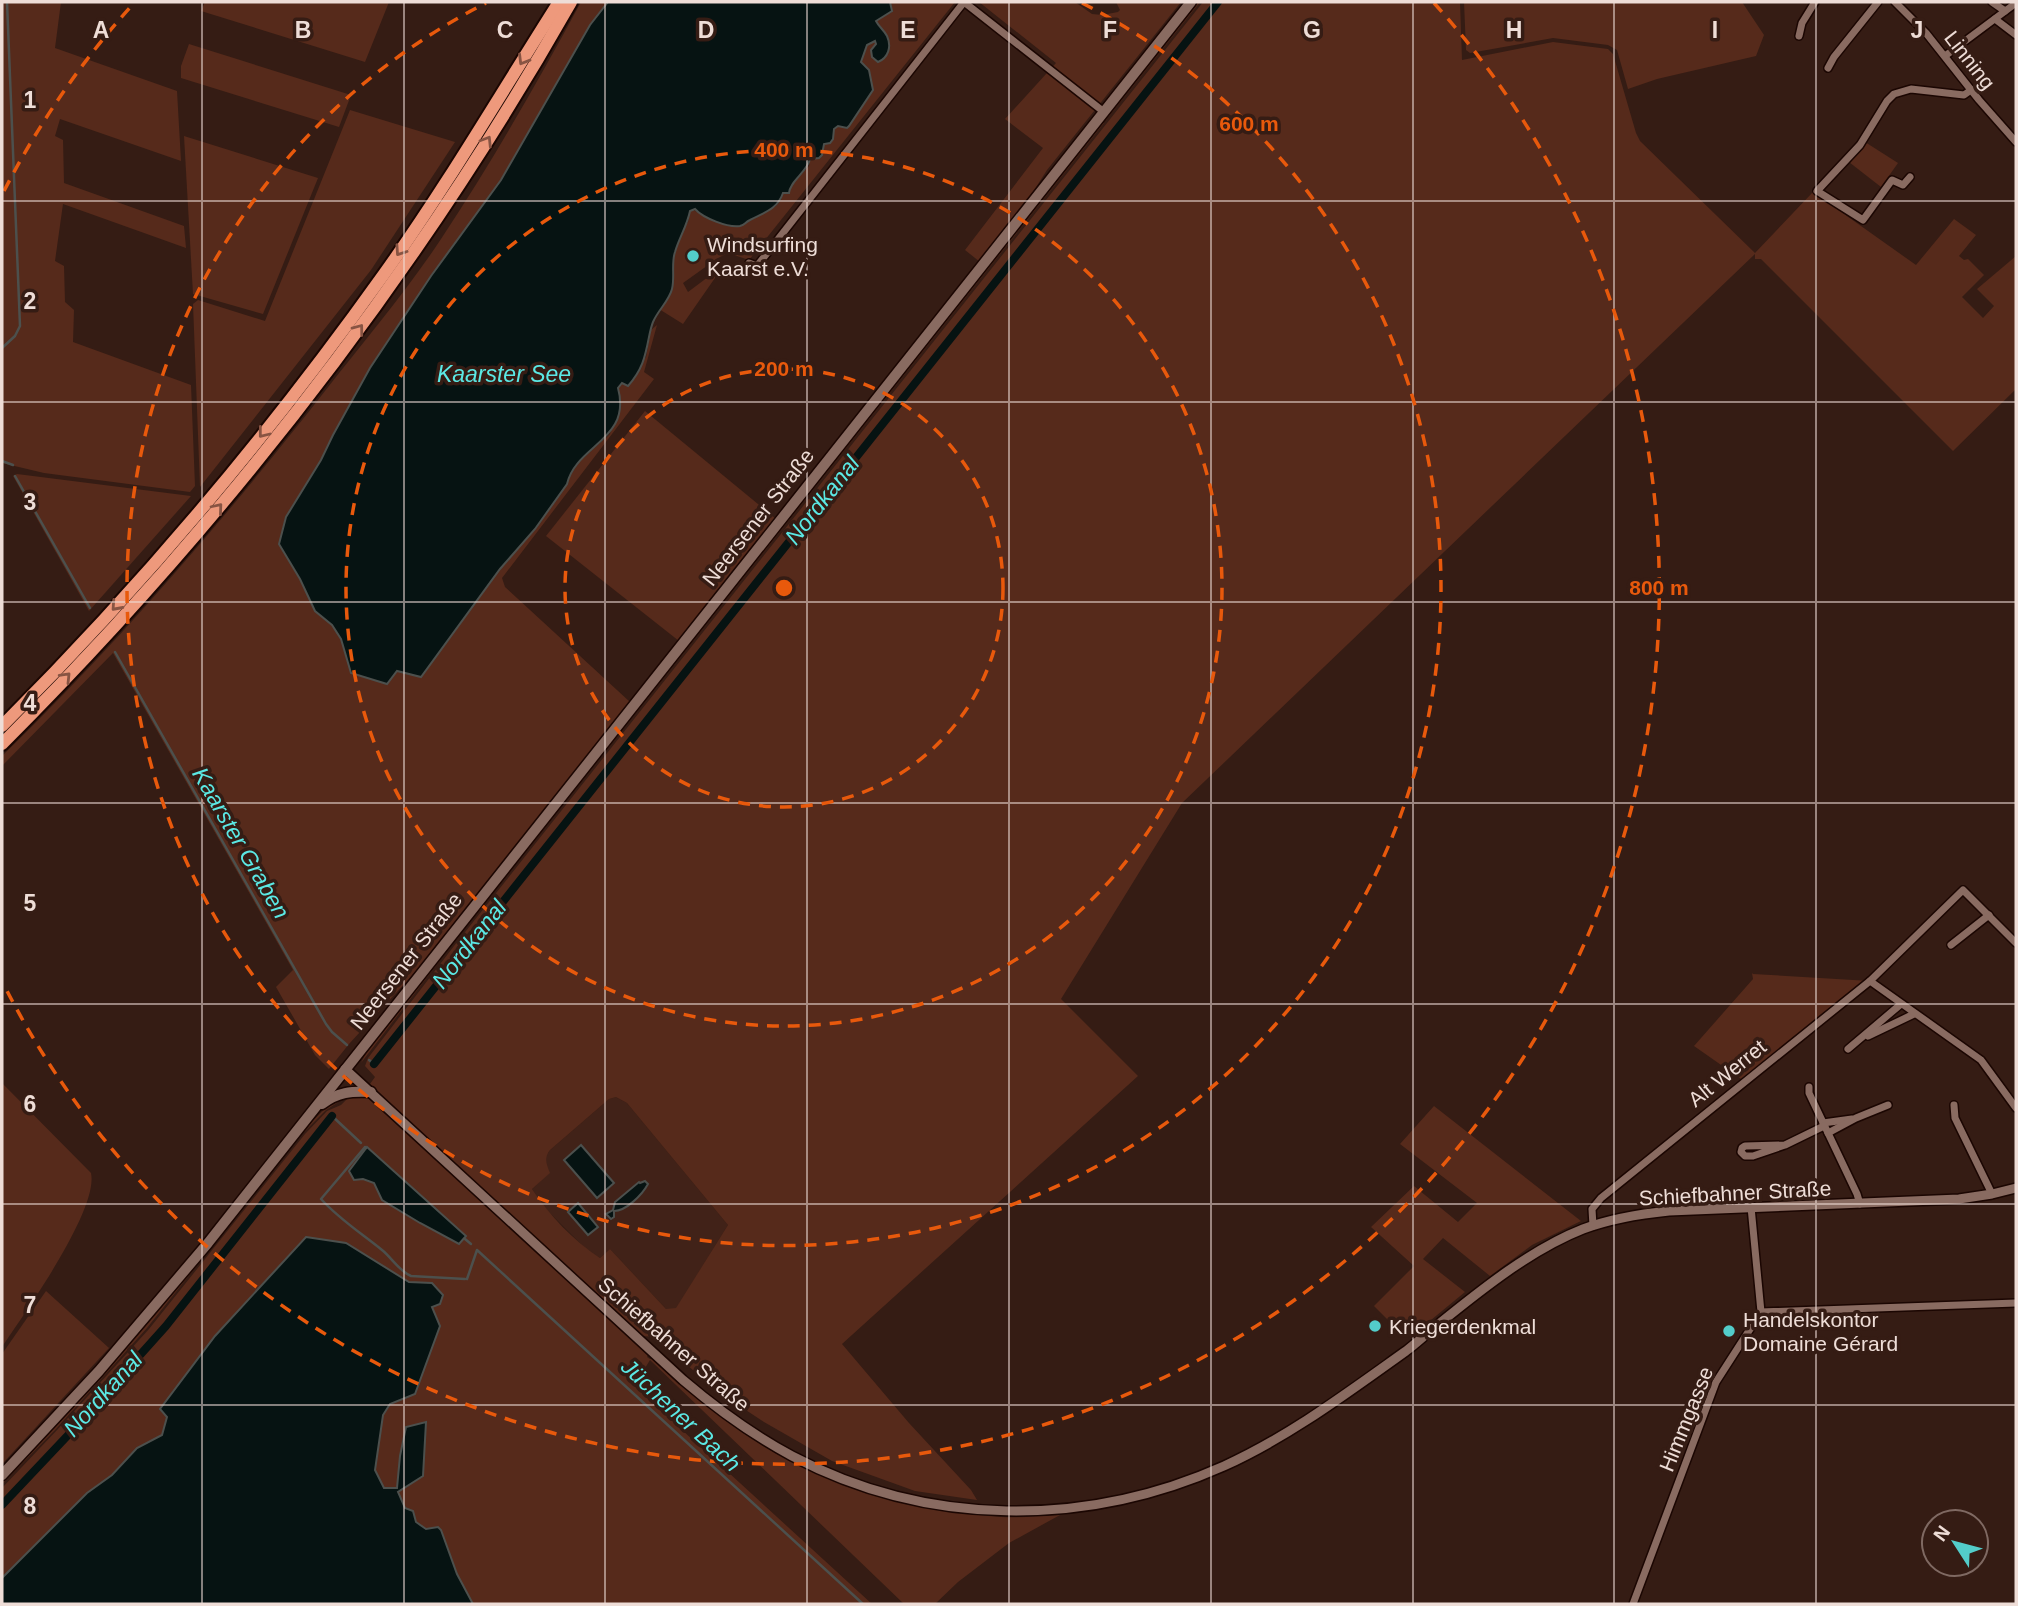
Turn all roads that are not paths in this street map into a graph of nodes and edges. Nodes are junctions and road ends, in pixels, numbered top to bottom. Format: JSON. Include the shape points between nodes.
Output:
{"nodes":[{"id":1,"x":559,"y":2,"type":"edge"},
{"id":2,"x":571,"y":2,"type":"edge"},
{"id":3,"x":1191,"y":2,"type":"edge"},
{"id":4,"x":1815,"y":2,"type":"edge"},
{"id":5,"x":1878,"y":2,"type":"edge"},
{"id":6,"x":1895,"y":2,"type":"edge"},
{"id":7,"x":1992,"y":2,"type":"edge"},
{"id":8,"x":2016,"y":3,"type":"edge"},
{"id":9,"x":2005,"y":11,"type":"junction"},
{"id":10,"x":1995,"y":19,"type":"junction"},
{"id":11,"x":2016,"y":35,"type":"edge"},
{"id":12,"x":1799,"y":36,"type":"dead end"},
{"id":13,"x":1945,"y":56,"type":"junction"},
{"id":14,"x":1828,"y":68,"type":"dead end"},
{"id":15,"x":1971,"y":90,"type":"junction"},
{"id":16,"x":1104,"y":111,"type":"junction"},
{"id":17,"x":2016,"y":142,"type":"edge"},
{"id":18,"x":1910,"y":177,"type":"dead end"},
{"id":19,"x":748,"y":263,"type":"dead end"},
{"id":20,"x":2,"y":726,"type":"edge"},
{"id":21,"x":2,"y":744,"type":"edge"},
{"id":22,"x":1989,"y":915,"type":"junction"},
{"id":23,"x":2016,"y":943,"type":"edge"},
{"id":24,"x":1951,"y":945,"type":"dead end"},
{"id":25,"x":1870,"y":981,"type":"junction"},
{"id":26,"x":1901,"y":1004,"type":"junction"},
{"id":27,"x":1914,"y":1014,"type":"junction"},
{"id":28,"x":1858,"y":1041,"type":"junction"},
{"id":29,"x":1848,"y":1049,"type":"dead end"},
{"id":30,"x":345,"y":1069,"type":"junction"},
{"id":31,"x":1808,"y":1087,"type":"dead end"},
{"id":32,"x":371,"y":1092,"type":"junction"},
{"id":33,"x":1888,"y":1105,"type":"dead end"},
{"id":34,"x":1954,"y":1105,"type":"dead end"},
{"id":35,"x":2016,"y":1107,"type":"edge"},
{"id":36,"x":308,"y":1116,"type":"junction"},
{"id":37,"x":1825,"y":1127,"type":"junction"},
{"id":38,"x":1785,"y":1145,"type":"junction"},
{"id":39,"x":2016,"y":1188,"type":"edge"},
{"id":40,"x":1992,"y":1194,"type":"junction"},
{"id":41,"x":1860,"y":1205,"type":"junction"},
{"id":42,"x":1751,"y":1208,"type":"junction"},
{"id":43,"x":1593,"y":1226,"type":"junction"},
{"id":44,"x":2016,"y":1303,"type":"edge"},
{"id":45,"x":1760,"y":1312,"type":"junction"},
{"id":46,"x":2,"y":1475,"type":"edge"},
{"id":47,"x":1633,"y":1604,"type":"edge"}],
"edges":[{"from":1,"to":20,"type":"highway","one_way":true,"via":[[385,273],[255,445],[124,597]]},
{"from":21,"to":2,"type":"highway","one_way":true,"via":[[135,605],[320,381],[442,212]]},
{"from":3,"to":16,"type":"main road","name":"Neersener Straße"},
{"from":4,"to":12,"type":"street"},
{"from":5,"to":14,"type":"street"},
{"from":6,"to":13,"type":"street","name":"Linning"},
{"from":7,"to":9,"type":"street"},
{"from":8,"to":9,"type":"street"},
{"from":9,"to":10,"type":"street"},
{"from":10,"to":11,"type":"street"},
{"from":10,"to":13,"type":"street"},
{"from":13,"to":15,"type":"street","name":"Linning"},
{"from":15,"to":17,"type":"street","name":"Linning"},
{"from":15,"to":18,"type":"street","via":[[1964,95],[1911,89],[1894,94],[1857,149],[1817,191],[1863,220],[1892,180],[1903,185]]},
{"from":16,"to":19,"type":"street","via":[[964,2],[757,266]]},
{"from":16,"to":30,"type":"main road","name":"Neersener Straße"},
{"from":22,"to":23,"type":"street"},
{"from":22,"to":24,"type":"street"},
{"from":22,"to":25,"type":"street","name":"Alt Werret","via":[[1963,890]]},
{"from":25,"to":26,"type":"street"},
{"from":25,"to":43,"type":"street","name":"Alt Werret","via":[[1601,1198],[1592,1209]]},
{"from":26,"to":27,"type":"street"},
{"from":26,"to":28,"type":"street"},
{"from":27,"to":28,"type":"street"},
{"from":27,"to":35,"type":"street","via":[[1981,1060]]},
{"from":28,"to":29,"type":"street"},
{"from":30,"to":32,"type":"street","name":"Schiefbahner Straße"},
{"from":30,"to":36,"type":"main road","name":"Neersener Straße"},
{"from":31,"to":37,"type":"street"},
{"from":32,"to":36,"type":"main road","via":[[341,1093]]},
{"from":32,"to":43,"type":"street","name":"Schiefbahner Straße","via":[[683,1380],[735,1420],[794,1457],[852,1482],[903,1499],[957,1508],[1007,1512],[1071,1509],[1149,1494],[1221,1467],[1306,1421],[1522,1263]]},
{"from":33,"to":37,"type":"street"},
{"from":34,"to":40,"type":"street","via":[[1955,1118]]},
{"from":36,"to":46,"type":"main road","via":[[150,1313]]},
{"from":37,"to":38,"type":"street"},
{"from":37,"to":41,"type":"street"},
{"from":38,"to":38,"type":"street","via":[[1745,1146],[1741,1152],[1753,1156]]},
{"from":39,"to":40,"type":"street","name":"Schiefbahner Straße"},
{"from":40,"to":41,"type":"street","name":"Schiefbahner Straße"},
{"from":41,"to":42,"type":"street","name":"Schiefbahner Straße"},
{"from":42,"to":43,"type":"street","name":"Schiefbahner Straße","via":[[1647,1213]]},
{"from":42,"to":45,"type":"street"},
{"from":44,"to":45,"type":"street"},
{"from":45,"to":47,"type":"street","name":"Himmgasse","via":[[1716,1382]]}]}
